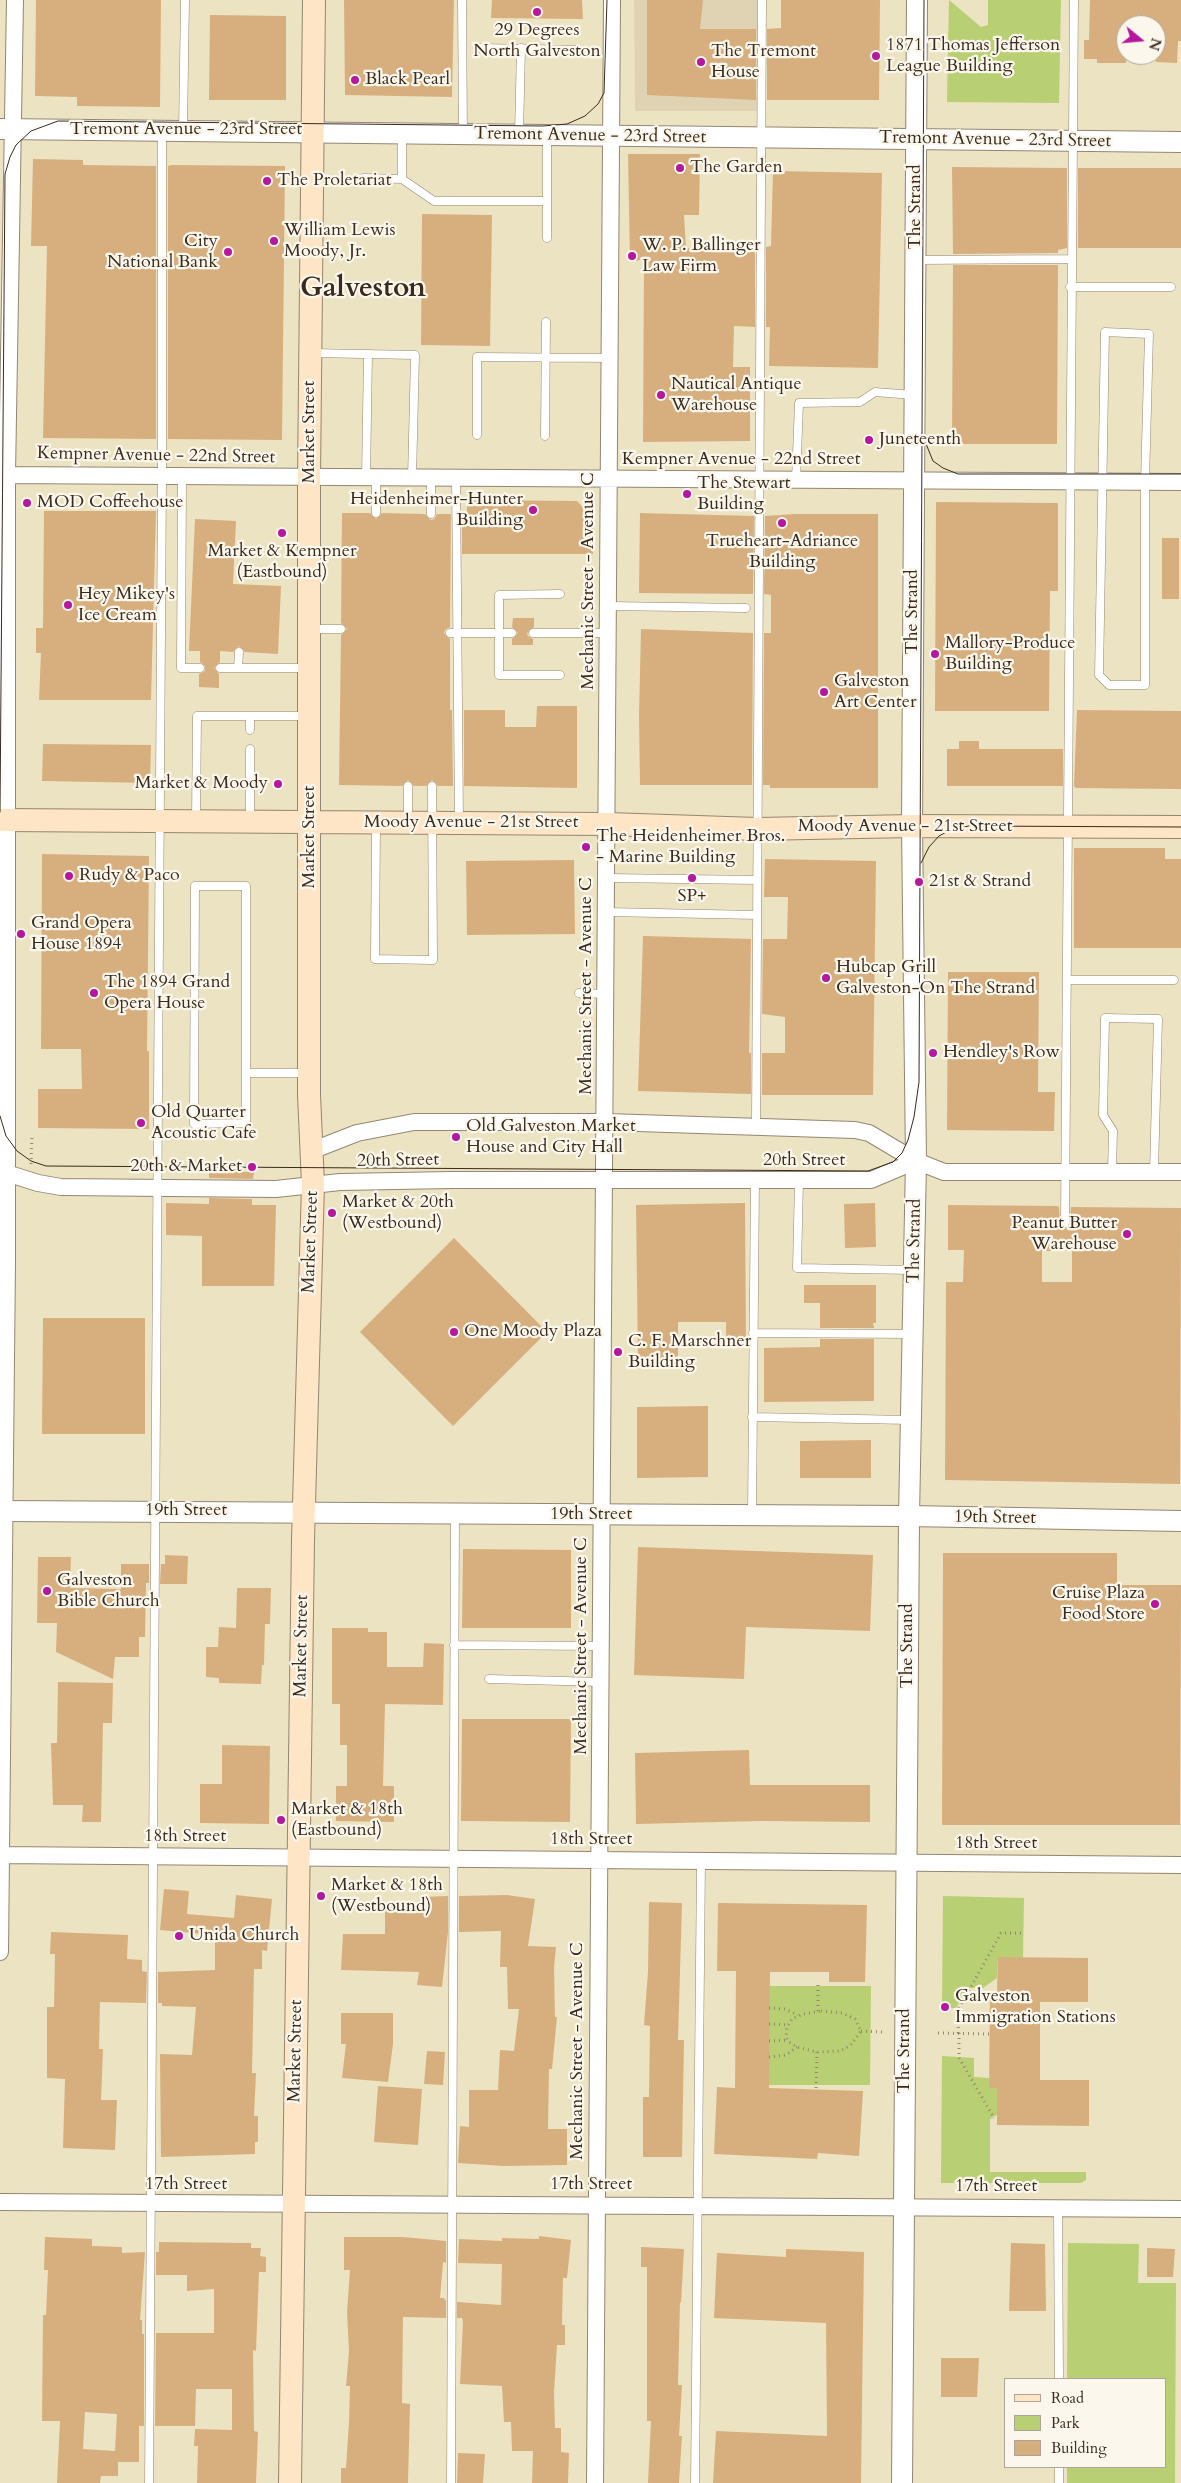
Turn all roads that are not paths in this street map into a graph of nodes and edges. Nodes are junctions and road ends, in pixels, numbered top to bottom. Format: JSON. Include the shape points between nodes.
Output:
{"nodes":[{"id":1,"x":15,"y":0,"type":"edge"},
{"id":2,"x":185,"y":0,"type":"edge"},
{"id":3,"x":314,"y":0,"type":"edge"},
{"id":4,"x":462,"y":0,"type":"edge"},
{"id":5,"x":612,"y":0,"type":"edge"},
{"id":6,"x":762,"y":0,"type":"edge"},
{"id":7,"x":917,"y":0,"type":"edge"},
{"id":8,"x":1074,"y":0,"type":"edge"},
{"id":9,"x":479,"y":48,"type":"dead end"},
{"id":10,"x":522,"y":48,"type":"junction"},
{"id":11,"x":579,"y":50,"type":"dead end"},
{"id":12,"x":7,"y":129,"type":"edge"},
{"id":13,"x":162,"y":130,"type":"junction"},
{"id":14,"x":183,"y":130,"type":"junction"},
{"id":15,"x":311,"y":130,"type":"junction"},
{"id":16,"x":402,"y":133,"type":"junction"},
{"id":17,"x":463,"y":134,"type":"junction"},
{"id":18,"x":519,"y":135,"type":"junction"},
{"id":19,"x":548,"y":135,"type":"junction"},
{"id":20,"x":612,"y":136,"type":"junction"},
{"id":21,"x":760,"y":138,"type":"junction"},
{"id":22,"x":916,"y":139,"type":"junction"},
{"id":23,"x":1072,"y":140,"type":"junction"},
{"id":24,"x":1181,"y":142,"type":"edge"},
{"id":25,"x":364,"y":178,"type":"dead end"},
{"id":26,"x":402,"y":179,"type":"junction"},
{"id":27,"x":547,"y":200,"type":"junction"},
{"id":28,"x":547,"y":238,"type":"dead end"},
{"id":29,"x":1071,"y":259,"type":"junction"},
{"id":30,"x":916,"y":260,"type":"junction"},
{"id":31,"x":1172,"y":286,"type":"dead end"},
{"id":32,"x":1070,"y":287,"type":"junction"},
{"id":33,"x":546,"y":322,"type":"dead end"},
{"id":34,"x":310,"y":353,"type":"junction"},
{"id":35,"x":368,"y":354,"type":"junction"},
{"id":36,"x":546,"y":357,"type":"junction"},
{"id":37,"x":610,"y":358,"type":"junction"},
{"id":38,"x":915,"y":395,"type":"junction"},
{"id":39,"x":477,"y":435,"type":"dead end"},
{"id":40,"x":545,"y":436,"type":"dead end"},
{"id":41,"x":4,"y":475,"type":"edge"},
{"id":42,"x":162,"y":476,"type":"junction"},
{"id":43,"x":182,"y":477,"type":"junction"},
{"id":44,"x":309,"y":477,"type":"junction"},
{"id":45,"x":371,"y":478,"type":"junction"},
{"id":46,"x":412,"y":478,"type":"junction"},
{"id":47,"x":431,"y":478,"type":"junction"},
{"id":48,"x":456,"y":478,"type":"junction"},
{"id":49,"x":610,"y":479,"type":"junction"},
{"id":50,"x":759,"y":480,"type":"junction"},
{"id":51,"x":796,"y":480,"type":"junction"},
{"id":52,"x":914,"y":481,"type":"junction"},
{"id":53,"x":1069,"y":482,"type":"junction"},
{"id":54,"x":1101,"y":482,"type":"junction"},
{"id":55,"x":1146,"y":482,"type":"junction"},
{"id":56,"x":1181,"y":482,"type":"edge"},
{"id":57,"x":376,"y":513,"type":"dead end"},
{"id":58,"x":431,"y":514,"type":"dead end"},
{"id":59,"x":182,"y":591,"type":"junction"},
{"id":60,"x":192,"y":591,"type":"dead end"},
{"id":61,"x":560,"y":594,"type":"dead end"},
{"id":62,"x":609,"y":606,"type":"junction"},
{"id":63,"x":746,"y":608,"type":"dead end"},
{"id":64,"x":310,"y":629,"type":"junction"},
{"id":65,"x":341,"y":629,"type":"dead end"},
{"id":66,"x":454,"y":633,"type":"junction"},
{"id":67,"x":499,"y":633,"type":"junction"},
{"id":68,"x":512,"y":633,"type":"dead end"},
{"id":69,"x":534,"y":633,"type":"dead end"},
{"id":70,"x":609,"y":633,"type":"junction"},
{"id":71,"x":239,"y":652,"type":"dead end"},
{"id":72,"x":200,"y":668,"type":"dead end"},
{"id":73,"x":220,"y":668,"type":"dead end"},
{"id":74,"x":238,"y":668,"type":"junction"},
{"id":75,"x":310,"y":668,"type":"junction"},
{"id":76,"x":560,"y":675,"type":"dead end"},
{"id":77,"x":250,"y":716,"type":"junction"},
{"id":78,"x":310,"y":716,"type":"junction"},
{"id":79,"x":250,"y":730,"type":"dead end"},
{"id":80,"x":250,"y":749,"type":"dead end"},
{"id":81,"x":408,"y":786,"type":"dead end"},
{"id":82,"x":432,"y":786,"type":"dead end"},
{"id":83,"x":3,"y":820,"type":"edge"},
{"id":84,"x":160,"y":821,"type":"junction"},
{"id":85,"x":196,"y":821,"type":"junction"},
{"id":86,"x":250,"y":822,"type":"junction"},
{"id":87,"x":311,"y":822,"type":"junction"},
{"id":88,"x":376,"y":822,"type":"junction"},
{"id":89,"x":408,"y":822,"type":"junction"},
{"id":90,"x":432,"y":823,"type":"junction"},
{"id":91,"x":459,"y":823,"type":"junction"},
{"id":92,"x":608,"y":824,"type":"junction"},
{"id":93,"x":912,"y":826,"type":"junction"},
{"id":94,"x":1068,"y":827,"type":"junction"},
{"id":95,"x":1181,"y":827,"type":"edge"},
{"id":96,"x":757,"y":829,"type":"junction"},
{"id":97,"x":608,"y":878,"type":"junction"},
{"id":98,"x":757,"y":880,"type":"junction"},
{"id":99,"x":607,"y":912,"type":"junction"},
{"id":100,"x":757,"y":915,"type":"junction"},
{"id":101,"x":1068,"y":980,"type":"junction"},
{"id":102,"x":1174,"y":980,"type":"dead end"},
{"id":103,"x":579,"y":993,"type":"dead end"},
{"id":104,"x":607,"y":994,"type":"junction"},
{"id":105,"x":246,"y":1073,"type":"junction"},
{"id":106,"x":309,"y":1073,"type":"junction"},
{"id":107,"x":606,"y":1122,"type":"junction"},
{"id":108,"x":756,"y":1126,"type":"junction"},
{"id":109,"x":311,"y":1151,"type":"junction"},
{"id":110,"x":916,"y":1161,"type":"junction"},
{"id":111,"x":3,"y":1171,"type":"edge"},
{"id":112,"x":1066,"y":1171,"type":"junction"},
{"id":113,"x":1112,"y":1171,"type":"junction"},
{"id":114,"x":1154,"y":1172,"type":"junction"},
{"id":115,"x":1181,"y":1172,"type":"edge"},
{"id":116,"x":755,"y":1181,"type":"junction"},
{"id":117,"x":799,"y":1181,"type":"junction"},
{"id":118,"x":605,"y":1182,"type":"junction"},
{"id":119,"x":313,"y":1184,"type":"junction"},
{"id":120,"x":157,"y":1189,"type":"junction"},
{"id":121,"x":1065,"y":1223,"type":"dead end"},
{"id":122,"x":914,"y":1270,"type":"junction"},
{"id":123,"x":753,"y":1333,"type":"junction"},
{"id":124,"x":912,"y":1334,"type":"junction"},
{"id":125,"x":752,"y":1417,"type":"junction"},
{"id":126,"x":910,"y":1420,"type":"junction"},
{"id":127,"x":2,"y":1511,"type":"edge"},
{"id":128,"x":156,"y":1511,"type":"junction"},
{"id":129,"x":304,"y":1512,"type":"junction"},
{"id":130,"x":455,"y":1514,"type":"junction"},
{"id":131,"x":603,"y":1515,"type":"junction"},
{"id":132,"x":752,"y":1516,"type":"junction"},
{"id":133,"x":909,"y":1516,"type":"junction"},
{"id":134,"x":1181,"y":1521,"type":"edge"},
{"id":135,"x":454,"y":1644,"type":"junction"},
{"id":136,"x":602,"y":1646,"type":"junction"},
{"id":137,"x":489,"y":1679,"type":"dead end"},
{"id":138,"x":601,"y":1682,"type":"junction"},
{"id":139,"x":1,"y":1855,"type":"edge"},
{"id":140,"x":300,"y":1857,"type":"junction"},
{"id":141,"x":152,"y":1858,"type":"junction"},
{"id":142,"x":453,"y":1859,"type":"junction"},
{"id":143,"x":600,"y":1860,"type":"junction"},
{"id":144,"x":701,"y":1861,"type":"junction"},
{"id":145,"x":906,"y":1863,"type":"junction"},
{"id":146,"x":1181,"y":1865,"type":"edge"},
{"id":147,"x":0,"y":1952,"type":"edge"},
{"id":148,"x":0,"y":2202,"type":"edge"},
{"id":149,"x":150,"y":2205,"type":"junction"},
{"id":150,"x":292,"y":2205,"type":"junction"},
{"id":151,"x":452,"y":2205,"type":"junction"},
{"id":152,"x":597,"y":2205,"type":"junction"},
{"id":153,"x":698,"y":2205,"type":"junction"},
{"id":154,"x":904,"y":2207,"type":"junction"},
{"id":155,"x":1058,"y":2208,"type":"junction"},
{"id":156,"x":1181,"y":2209,"type":"edge"},
{"id":157,"x":1058,"y":2378,"type":"edge"},
{"id":158,"x":1059,"y":2468,"type":"edge"},
{"id":159,"x":149,"y":2483,"type":"edge"},
{"id":160,"x":290,"y":2483,"type":"edge"},
{"id":161,"x":451,"y":2483,"type":"edge"},
{"id":162,"x":595,"y":2483,"type":"edge"},
{"id":163,"x":695,"y":2483,"type":"edge"},
{"id":164,"x":902,"y":2483,"type":"edge"},
{"id":165,"x":1059,"y":2483,"type":"edge"}],
"edges":[{"from":1,"to":12,"type":"street"},
{"from":2,"to":14,"type":"lane"},
{"from":3,"to":15,"type":"main road","name":"Market Street"},
{"from":4,"to":17,"type":"lane"},
{"from":5,"to":20,"type":"street","name":"Mechanic Street - Avenue C"},
{"from":6,"to":21,"type":"lane"},
{"from":7,"to":22,"type":"street","name":"The Strand"},
{"from":8,"to":23,"type":"lane"},
{"from":9,"to":10,"type":"lane"},
{"from":10,"to":11,"type":"lane"},
{"from":10,"to":18,"type":"lane"},
{"from":12,"to":13,"type":"street","name":"Tremont Avenue - 23rd Street"},
{"from":12,"to":41,"type":"street"},
{"from":13,"to":14,"type":"street","name":"Tremont Avenue - 23rd Street"},
{"from":13,"to":42,"type":"lane"},
{"from":14,"to":15,"type":"street","name":"Tremont Avenue - 23rd Street"},
{"from":15,"to":16,"type":"street","name":"Tremont Avenue - 23rd Street"},
{"from":15,"to":34,"type":"main road","name":"Market Street"},
{"from":16,"to":17,"type":"street","name":"Tremont Avenue - 23rd Street"},
{"from":16,"to":26,"type":"lane"},
{"from":17,"to":18,"type":"street","name":"Tremont Avenue - 23rd Street"},
{"from":18,"to":19,"type":"street","name":"Tremont Avenue - 23rd Street"},
{"from":19,"to":20,"type":"street","name":"Tremont Avenue - 23rd Street"},
{"from":19,"to":27,"type":"lane"},
{"from":20,"to":21,"type":"street","name":"Tremont Avenue - 23rd Street"},
{"from":20,"to":37,"type":"street","name":"Mechanic Street - Avenue C"},
{"from":21,"to":22,"type":"street","name":"Tremont Avenue - 23rd Street"},
{"from":21,"to":50,"type":"lane"},
{"from":22,"to":23,"type":"street","name":"Tremont Avenue - 23rd Street"},
{"from":22,"to":30,"type":"street","name":"The Strand"},
{"from":23,"to":24,"type":"street","name":"Tremont Avenue - 23rd Street"},
{"from":23,"to":29,"type":"lane"},
{"from":25,"to":26,"type":"lane"},
{"from":26,"to":27,"type":"lane","via":[[434,201]]},
{"from":27,"to":28,"type":"lane"},
{"from":29,"to":30,"type":"lane"},
{"from":29,"to":32,"type":"lane"},
{"from":30,"to":38,"type":"street","name":"The Strand"},
{"from":31,"to":32,"type":"lane"},
{"from":32,"to":53,"type":"lane"},
{"from":33,"to":36,"type":"lane"},
{"from":34,"to":35,"type":"lane"},
{"from":34,"to":44,"type":"main road","name":"Market Street"},
{"from":35,"to":45,"type":"lane"},
{"from":35,"to":46,"type":"lane","via":[[415,355]]},
{"from":36,"to":37,"type":"lane"},
{"from":36,"to":39,"type":"lane","via":[[477,357]]},
{"from":36,"to":40,"type":"lane"},
{"from":37,"to":49,"type":"street","name":"Mechanic Street - Avenue C"},
{"from":38,"to":51,"type":"lane","via":[[875,392],[860,402],[799,403]]},
{"from":38,"to":52,"type":"street","name":"The Strand"},
{"from":41,"to":42,"type":"street","name":"Kempner Avenue - 22nd Street"},
{"from":41,"to":83,"type":"street"},
{"from":42,"to":43,"type":"street","name":"Kempner Avenue - 22nd Street"},
{"from":42,"to":84,"type":"lane"},
{"from":43,"to":44,"type":"street","name":"Kempner Avenue - 22nd Street"},
{"from":43,"to":59,"type":"lane"},
{"from":44,"to":45,"type":"street","name":"Kempner Avenue - 22nd Street"},
{"from":44,"to":64,"type":"main road","name":"Market Street"},
{"from":45,"to":46,"type":"street","name":"Kempner Avenue - 22nd Street"},
{"from":45,"to":57,"type":"lane"},
{"from":46,"to":47,"type":"street","name":"Kempner Avenue - 22nd Street"},
{"from":47,"to":48,"type":"street","name":"Kempner Avenue - 22nd Street"},
{"from":47,"to":58,"type":"lane"},
{"from":48,"to":49,"type":"street","name":"Kempner Avenue - 22nd Street"},
{"from":48,"to":66,"type":"lane"},
{"from":49,"to":50,"type":"street","name":"Kempner Avenue - 22nd Street"},
{"from":49,"to":62,"type":"street","name":"Mechanic Street - Avenue C"},
{"from":50,"to":51,"type":"street","name":"Kempner Avenue - 22nd Street"},
{"from":50,"to":96,"type":"lane"},
{"from":51,"to":52,"type":"street","name":"Kempner Avenue - 22nd Street"},
{"from":52,"to":53,"type":"street","name":"Kempner Avenue - 22nd Street"},
{"from":52,"to":93,"type":"street","name":"The Strand"},
{"from":53,"to":54,"type":"street","name":"Kempner Avenue - 22nd Street"},
{"from":53,"to":94,"type":"lane"},
{"from":54,"to":55,"type":"street","name":"Kempner Avenue - 22nd Street"},
{"from":54,"to":55,"type":"lane","via":[[1105,332],[1150,334]]},
{"from":54,"to":55,"type":"lane","via":[[1099,675],[1110,684],[1144,685]]},
{"from":55,"to":56,"type":"street","name":"Kempner Avenue - 22nd Street"},
{"from":59,"to":60,"type":"lane"},
{"from":59,"to":72,"type":"lane","via":[[181,668]]},
{"from":61,"to":67,"type":"lane","via":[[499,595]]},
{"from":62,"to":63,"type":"lane"},
{"from":62,"to":70,"type":"street","name":"Mechanic Street - Avenue C"},
{"from":64,"to":65,"type":"lane"},
{"from":64,"to":75,"type":"main road","name":"Market Street"},
{"from":66,"to":67,"type":"lane"},
{"from":66,"to":91,"type":"lane"},
{"from":67,"to":68,"type":"lane"},
{"from":67,"to":76,"type":"lane","via":[[499,675]]},
{"from":69,"to":70,"type":"lane"},
{"from":70,"to":92,"type":"street","name":"Mechanic Street - Avenue C"},
{"from":71,"to":74,"type":"lane"},
{"from":73,"to":74,"type":"lane"},
{"from":74,"to":75,"type":"lane"},
{"from":75,"to":78,"type":"main road","name":"Market Street"},
{"from":77,"to":78,"type":"lane"},
{"from":77,"to":79,"type":"lane"},
{"from":77,"to":85,"type":"lane","via":[[198,716]]},
{"from":78,"to":87,"type":"main road","name":"Market Street"},
{"from":80,"to":86,"type":"lane"},
{"from":81,"to":89,"type":"lane"},
{"from":82,"to":90,"type":"lane"},
{"from":83,"to":84,"type":"main road","name":"Moody Avenue - 21st Street"},
{"from":83,"to":111,"type":"street"},
{"from":84,"to":85,"type":"main road","name":"Moody Avenue - 21st Street"},
{"from":84,"to":120,"type":"lane"},
{"from":85,"to":86,"type":"main road","name":"Moody Avenue - 21st Street"},
{"from":86,"to":87,"type":"main road","name":"Moody Avenue - 21st Street"},
{"from":87,"to":88,"type":"main road","name":"Moody Avenue - 21st Street"},
{"from":87,"to":106,"type":"main road","name":"Market Street"},
{"from":88,"to":89,"type":"main road","name":"Moody Avenue - 21st Street"},
{"from":88,"to":90,"type":"lane","via":[[376,959],[433,960]]},
{"from":89,"to":90,"type":"main road","name":"Moody Avenue - 21st Street"},
{"from":90,"to":91,"type":"main road","name":"Moody Avenue - 21st Street"},
{"from":91,"to":92,"type":"main road","name":"Moody Avenue - 21st Street"},
{"from":92,"to":96,"type":"main road","name":"Moody Avenue - 21st Street"},
{"from":92,"to":97,"type":"street","name":"Mechanic Street - Avenue C"},
{"from":93,"to":94,"type":"main road","name":"Moody Avenue - 21st Street"},
{"from":93,"to":96,"type":"main road","name":"Moody Avenue - 21st Street"},
{"from":93,"to":110,"type":"street","name":"The Strand"},
{"from":94,"to":95,"type":"main road","name":"Moody Avenue - 21st Street"},
{"from":94,"to":101,"type":"lane"},
{"from":96,"to":98,"type":"lane"},
{"from":97,"to":98,"type":"lane"},
{"from":97,"to":99,"type":"street","name":"Mechanic Street - Avenue C"},
{"from":98,"to":100,"type":"lane"},
{"from":99,"to":100,"type":"lane"},
{"from":99,"to":104,"type":"street","name":"Mechanic Street - Avenue C"},
{"from":100,"to":108,"type":"lane"},
{"from":101,"to":102,"type":"lane"},
{"from":101,"to":112,"type":"lane"},
{"from":103,"to":104,"type":"lane"},
{"from":104,"to":107,"type":"street","name":"Mechanic Street - Avenue C"},
{"from":105,"to":105,"type":"lane","via":[[246,886],[195,886],[194,1124],[246,1123]]},
{"from":105,"to":106,"type":"lane"},
{"from":106,"to":109,"type":"main road","name":"Market Street"},
{"from":107,"to":108,"type":"street","name":"20th Street"},
{"from":107,"to":109,"type":"street","name":"20th Street","via":[[414,1122],[357,1133]]},
{"from":107,"to":118,"type":"street","name":"Mechanic Street - Avenue C"},
{"from":108,"to":110,"type":"street","name":"20th Street","via":[[869,1133]]},
{"from":109,"to":119,"type":"main road","name":"Market Street"},
{"from":110,"to":112,"type":"street","name":"20th Street","via":[[944,1172]]},
{"from":110,"to":117,"type":"street","name":"20th Street","via":[[871,1180]]},
{"from":110,"to":122,"type":"street","name":"The Strand"},
{"from":111,"to":120,"type":"street","name":"20th Street","via":[[61,1187]]},
{"from":111,"to":127,"type":"street"},
{"from":112,"to":113,"type":"street","name":"20th Street"},
{"from":112,"to":121,"type":"lane"},
{"from":113,"to":114,"type":"street","name":"20th Street"},
{"from":113,"to":114,"type":"lane","via":[[1113,1131],[1103,1115],[1105,1018],[1158,1019]]},
{"from":114,"to":115,"type":"street","name":"20th Street"},
{"from":116,"to":117,"type":"street","name":"20th Street"},
{"from":116,"to":118,"type":"street","name":"20th Street"},
{"from":116,"to":123,"type":"lane"},
{"from":117,"to":122,"type":"lane","via":[[797,1268]]},
{"from":118,"to":119,"type":"street","name":"20th Street","via":[[452,1180]]},
{"from":118,"to":131,"type":"street","name":"Mechanic Street - Avenue C"},
{"from":119,"to":120,"type":"street","name":"20th Street","via":[[276,1189]]},
{"from":119,"to":129,"type":"main road","name":"Market Street"},
{"from":120,"to":128,"type":"lane"},
{"from":122,"to":124,"type":"street","name":"The Strand"},
{"from":123,"to":124,"type":"lane"},
{"from":123,"to":125,"type":"lane"},
{"from":124,"to":126,"type":"street","name":"The Strand"},
{"from":125,"to":126,"type":"lane"},
{"from":125,"to":132,"type":"lane"},
{"from":126,"to":133,"type":"street","name":"The Strand"},
{"from":127,"to":128,"type":"street","name":"19th Street"},
{"from":127,"to":139,"type":"street"},
{"from":128,"to":129,"type":"street","name":"19th Street"},
{"from":128,"to":141,"type":"lane"},
{"from":129,"to":130,"type":"street","name":"19th Street"},
{"from":129,"to":140,"type":"main road","name":"Market Street"},
{"from":130,"to":131,"type":"street","name":"19th Street"},
{"from":130,"to":135,"type":"lane"},
{"from":131,"to":132,"type":"street","name":"19th Street"},
{"from":131,"to":136,"type":"street","name":"Mechanic Street - Avenue C"},
{"from":132,"to":133,"type":"street","name":"19th Street"},
{"from":133,"to":134,"type":"street","name":"19th Street"},
{"from":133,"to":145,"type":"street","name":"The Strand"},
{"from":135,"to":136,"type":"lane"},
{"from":135,"to":142,"type":"lane"},
{"from":136,"to":138,"type":"street","name":"Mechanic Street - Avenue C"},
{"from":137,"to":138,"type":"lane"},
{"from":138,"to":143,"type":"street","name":"Mechanic Street - Avenue C"},
{"from":139,"to":141,"type":"street","name":"18th Street"},
{"from":139,"to":147,"type":"street"},
{"from":140,"to":141,"type":"street","name":"18th Street"},
{"from":140,"to":142,"type":"street","name":"18th Street"},
{"from":140,"to":150,"type":"main road","name":"Market Street"},
{"from":141,"to":149,"type":"lane"},
{"from":142,"to":143,"type":"street","name":"18th Street"},
{"from":142,"to":151,"type":"lane"},
{"from":143,"to":144,"type":"street","name":"18th Street"},
{"from":143,"to":152,"type":"street","name":"Mechanic Street - Avenue C"},
{"from":144,"to":145,"type":"street","name":"18th Street"},
{"from":144,"to":153,"type":"lane"},
{"from":145,"to":146,"type":"street","name":"18th Street"},
{"from":145,"to":154,"type":"street","name":"The Strand"},
{"from":148,"to":149,"type":"street","name":"17th Street"},
{"from":149,"to":150,"type":"street","name":"17th Street"},
{"from":149,"to":159,"type":"lane"},
{"from":150,"to":151,"type":"street","name":"17th Street"},
{"from":150,"to":160,"type":"main road","name":"Market Street"},
{"from":151,"to":152,"type":"street","name":"17th Street"},
{"from":151,"to":161,"type":"lane"},
{"from":152,"to":153,"type":"street","name":"17th Street"},
{"from":152,"to":162,"type":"street","name":"Mechanic Street - Avenue C"},
{"from":153,"to":154,"type":"street","name":"17th Street"},
{"from":153,"to":163,"type":"lane"},
{"from":154,"to":155,"type":"street","name":"17th Street"},
{"from":154,"to":164,"type":"street","name":"The Strand"},
{"from":155,"to":156,"type":"street","name":"17th Street"},
{"from":155,"to":157,"type":"lane"},
{"from":158,"to":165,"type":"lane"}]}
